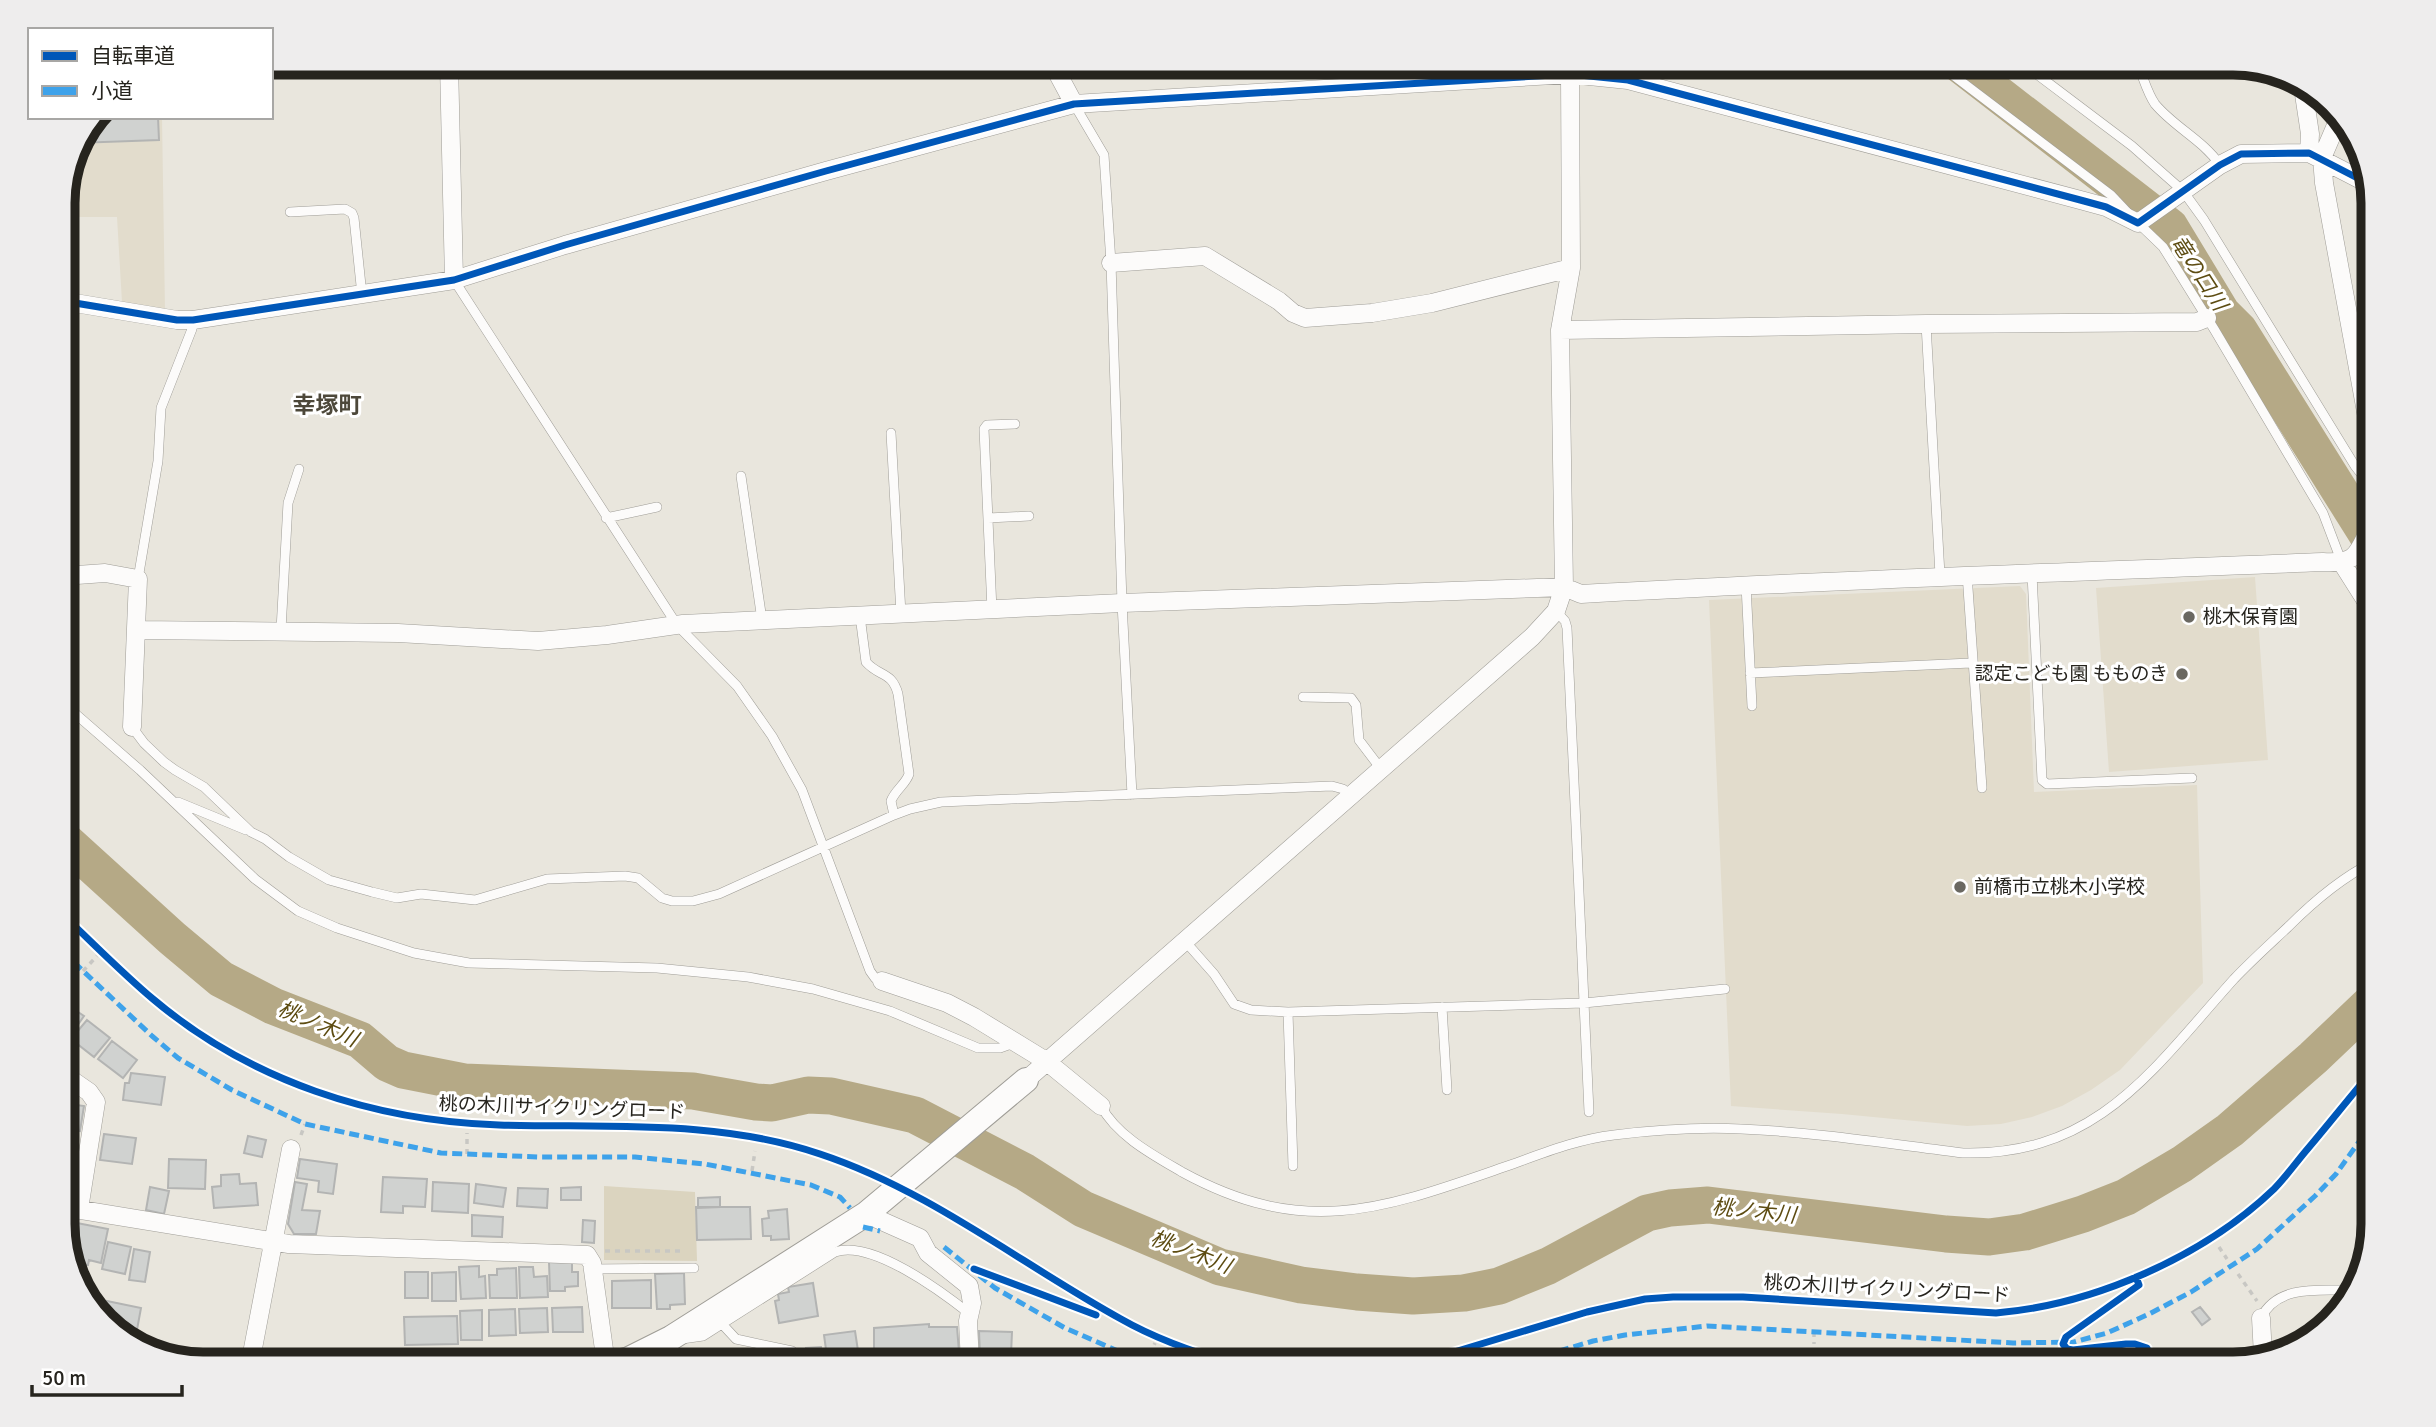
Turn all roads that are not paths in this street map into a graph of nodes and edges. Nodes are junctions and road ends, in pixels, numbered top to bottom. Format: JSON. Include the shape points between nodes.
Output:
{"nodes":[{"id":1,"x":1472,"y":75,"type":"edge"},
{"id":2,"x":1574,"y":75,"type":"edge"},
{"id":3,"x":1607,"y":75,"type":"edge"},
{"id":4,"x":1953,"y":75,"type":"edge"},
{"id":5,"x":2038,"y":75,"type":"edge"},
{"id":6,"x":2142,"y":75,"type":"edge"},
{"id":7,"x":449,"y":76,"type":"edge"},
{"id":8,"x":1059,"y":76,"type":"edge"},
{"id":9,"x":2304,"y":97,"type":"edge"},
{"id":10,"x":1074,"y":104,"type":"junction"},
{"id":11,"x":2334,"y":125,"type":"edge"},
{"id":12,"x":2315,"y":156,"type":"junction"},
{"id":13,"x":2220,"y":165,"type":"junction"},
{"id":14,"x":2358,"y":178,"type":"edge"},
{"id":15,"x":2181,"y":192,"type":"junction"},
{"id":16,"x":290,"y":212,"type":"dead end"},
{"id":17,"x":2140,"y":222,"type":"junction"},
{"id":18,"x":1111,"y":263,"type":"junction"},
{"id":19,"x":1571,"y":268,"type":"junction"},
{"id":20,"x":454,"y":280,"type":"junction"},
{"id":21,"x":362,"y":295,"type":"junction"},
{"id":22,"x":76,"y":303,"type":"edge"},
{"id":23,"x":2207,"y":318,"type":"junction"},
{"id":24,"x":193,"y":320,"type":"junction"},
{"id":25,"x":1926,"y":324,"type":"junction"},
{"id":26,"x":1560,"y":330,"type":"junction"},
{"id":27,"x":2360,"y":380,"type":"edge"},
{"id":28,"x":1015,"y":424,"type":"dead end"},
{"id":29,"x":891,"y":433,"type":"dead end"},
{"id":30,"x":299,"y":469,"type":"dead end"},
{"id":31,"x":2360,"y":473,"type":"edge"},
{"id":32,"x":741,"y":476,"type":"dead end"},
{"id":33,"x":657,"y":507,"type":"dead end"},
{"id":34,"x":1029,"y":516,"type":"dead end"},
{"id":35,"x":606,"y":518,"type":"junction"},
{"id":36,"x":988,"y":518,"type":"junction"},
{"id":37,"x":2360,"y":542,"type":"edge"},
{"id":38,"x":2348,"y":561,"type":"junction"},
{"id":39,"x":1967,"y":574,"type":"junction"},
{"id":40,"x":2032,"y":574,"type":"junction"},
{"id":41,"x":76,"y":575,"type":"edge"},
{"id":42,"x":1940,"y":575,"type":"junction"},
{"id":43,"x":138,"y":579,"type":"junction"},
{"id":44,"x":1746,"y":585,"type":"junction"},
{"id":45,"x":2360,"y":586,"type":"edge"},
{"id":46,"x":1564,"y":587,"type":"junction"},
{"id":47,"x":1122,"y":603,"type":"junction"},
{"id":48,"x":992,"y":610,"type":"junction"},
{"id":49,"x":1556,"y":611,"type":"junction"},
{"id":50,"x":901,"y":614,"type":"junction"},
{"id":51,"x":860,"y":616,"type":"junction"},
{"id":52,"x":762,"y":620,"type":"junction"},
{"id":53,"x":677,"y":625,"type":"junction"},
{"id":54,"x":137,"y":630,"type":"junction"},
{"id":55,"x":281,"y":630,"type":"junction"},
{"id":56,"x":1971,"y":663,"type":"junction"},
{"id":57,"x":1750,"y":673,"type":"junction"},
{"id":58,"x":1303,"y":697,"type":"dead end"},
{"id":59,"x":1752,"y":706,"type":"dead end"},
{"id":60,"x":76,"y":716,"type":"edge"},
{"id":61,"x":132,"y":727,"type":"joint"},
{"id":62,"x":1381,"y":769,"type":"junction"},
{"id":63,"x":2192,"y":778,"type":"dead end"},
{"id":64,"x":1982,"y":788,"type":"dead end"},
{"id":65,"x":1132,"y":795,"type":"junction"},
{"id":66,"x":1351,"y":796,"type":"junction"},
{"id":67,"x":171,"y":800,"type":"junction"},
{"id":68,"x":894,"y":815,"type":"junction"},
{"id":69,"x":251,"y":832,"type":"junction"},
{"id":70,"x":825,"y":848,"type":"junction"},
{"id":71,"x":2361,"y":870,"type":"edge"},
{"id":72,"x":1184,"y":940,"type":"junction"},
{"id":73,"x":882,"y":981,"type":"joint"},
{"id":74,"x":1725,"y":989,"type":"dead end"},
{"id":75,"x":1584,"y":1003,"type":"junction"},
{"id":76,"x":1442,"y":1007,"type":"junction"},
{"id":77,"x":1288,"y":1012,"type":"junction"},
{"id":78,"x":1016,"y":1042,"type":"junction"},
{"id":79,"x":1046,"y":1061,"type":"junction"},
{"id":80,"x":1026,"y":1080,"type":"joint"},
{"id":81,"x":76,"y":1083,"type":"edge"},
{"id":82,"x":1447,"y":1090,"type":"dead end"},
{"id":83,"x":1101,"y":1106,"type":"joint"},
{"id":84,"x":1589,"y":1112,"type":"dead end"},
{"id":85,"x":291,"y":1149,"type":"dead end"},
{"id":86,"x":1293,"y":1166,"type":"dead end"},
{"id":87,"x":76,"y":1187,"type":"edge"},
{"id":88,"x":76,"y":1209,"type":"edge"},
{"id":89,"x":871,"y":1209,"type":"junction"},
{"id":90,"x":272,"y":1242,"type":"junction"},
{"id":91,"x":592,"y":1263,"type":"junction"},
{"id":92,"x":694,"y":1268,"type":"dead end"},
{"id":93,"x":2342,"y":1291,"type":"edge"},
{"id":94,"x":970,"y":1314,"type":"junction"},
{"id":95,"x":2261,"y":1318,"type":"joint"},
{"id":96,"x":723,"y":1325,"type":"junction"},
{"id":97,"x":671,"y":1338,"type":"junction"},
{"id":98,"x":2263,"y":1348,"type":"edge"},
{"id":99,"x":792,"y":1351,"type":"dead end"},
{"id":100,"x":252,"y":1352,"type":"edge"},
{"id":101,"x":606,"y":1352,"type":"edge"},
{"id":102,"x":643,"y":1352,"type":"edge"},
{"id":103,"x":969,"y":1352,"type":"edge"}],
"edges":[{"from":1,"to":10,"type":"street"},
{"from":2,"to":19,"type":"street"},
{"from":3,"to":17,"type":"street","via":[[2106,207]]},
{"from":4,"to":17,"type":"lane"},
{"from":5,"to":15,"type":"lane","via":[[2132,146]]},
{"from":6,"to":13,"type":"lane","via":[[2153,102]]},
{"from":7,"to":20,"type":"street"},
{"from":8,"to":10,"type":"street"},
{"from":9,"to":12,"type":"street"},
{"from":10,"to":18,"type":"lane","via":[[1104,155]]},
{"from":10,"to":20,"type":"street","via":[[800,178]]},
{"from":11,"to":12,"type":"street"},
{"from":12,"to":13,"type":"street","via":[[2241,154]]},
{"from":12,"to":14,"type":"street"},
{"from":12,"to":27,"type":"street"},
{"from":13,"to":15,"type":"street"},
{"from":15,"to":17,"type":"street"},
{"from":15,"to":31,"type":"lane","via":[[2211,232]]},
{"from":16,"to":21,"type":"lane","via":[[352,212]]},
{"from":17,"to":23,"type":"lane","via":[[2163,247]]},
{"from":18,"to":19,"type":"street","via":[[1205,256],[1305,318],[1432,303]]},
{"from":18,"to":47,"type":"lane"},
{"from":19,"to":26,"type":"street"},
{"from":20,"to":21,"type":"street"},
{"from":20,"to":35,"type":"lane"},
{"from":21,"to":24,"type":"street"},
{"from":22,"to":24,"type":"street"},
{"from":23,"to":25,"type":"street","via":[[2197,322]]},
{"from":23,"to":38,"type":"lane"},
{"from":24,"to":43,"type":"lane","via":[[161,408],[158,461]]},
{"from":25,"to":26,"type":"street"},
{"from":25,"to":42,"type":"lane"},
{"from":26,"to":46,"type":"street"},
{"from":28,"to":36,"type":"lane","via":[[984,429]]},
{"from":29,"to":50,"type":"lane"},
{"from":30,"to":55,"type":"lane","via":[[288,503]]},
{"from":32,"to":52,"type":"lane"},
{"from":33,"to":35,"type":"lane"},
{"from":34,"to":36,"type":"lane"},
{"from":35,"to":53,"type":"lane"},
{"from":36,"to":48,"type":"lane"},
{"from":37,"to":38,"type":"street"},
{"from":38,"to":40,"type":"street"},
{"from":38,"to":45,"type":"street"},
{"from":39,"to":40,"type":"street"},
{"from":39,"to":42,"type":"street"},
{"from":39,"to":56,"type":"lane"},
{"from":40,"to":63,"type":"lane","via":[[2042,780],[2047,784]]},
{"from":41,"to":43,"type":"street","via":[[105,573]]},
{"from":42,"to":44,"type":"street"},
{"from":43,"to":54,"type":"street"},
{"from":44,"to":46,"type":"street","via":[[1581,594]]},
{"from":44,"to":57,"type":"lane"},
{"from":46,"to":47,"type":"street"},
{"from":46,"to":49,"type":"street"},
{"from":47,"to":48,"type":"street"},
{"from":47,"to":65,"type":"lane"},
{"from":48,"to":50,"type":"street"},
{"from":49,"to":62,"type":"street","via":[[1532,638]]},
{"from":49,"to":75,"type":"lane","via":[[1567,628]]},
{"from":50,"to":51,"type":"street"},
{"from":51,"to":52,"type":"street"},
{"from":51,"to":68,"type":"lane","via":[[866,662],[890,676],[898,694],[909,774],[891,800]]},
{"from":52,"to":53,"type":"street"},
{"from":53,"to":55,"type":"street","via":[[538,641]]},
{"from":53,"to":70,"type":"lane","via":[[757,713],[802,790]]},
{"from":54,"to":55,"type":"street"},
{"from":54,"to":61,"type":"street"},
{"from":56,"to":57,"type":"lane"},
{"from":56,"to":64,"type":"lane"},
{"from":57,"to":59,"type":"lane"},
{"from":58,"to":62,"type":"lane","via":[[1351,698],[1356,705],[1359,740]]},
{"from":60,"to":67,"type":"lane"},
{"from":61,"to":69,"type":"lane","via":[[164,762],[204,787]]},
{"from":62,"to":66,"type":"street"},
{"from":65,"to":66,"type":"lane","via":[[1332,786]]},
{"from":65,"to":68,"type":"lane","via":[[941,802]]},
{"from":66,"to":72,"type":"street"},
{"from":67,"to":69,"type":"lane"},
{"from":67,"to":78,"type":"lane","via":[[255,879],[298,911],[387,946],[469,963],[657,968],[748,977],[890,1011],[978,1048]]},
{"from":68,"to":70,"type":"lane"},
{"from":69,"to":70,"type":"lane","via":[[330,880],[397,898],[421,894],[475,900],[547,880],[625,876],[638,878],[662,898],[693,901]]},
{"from":70,"to":73,"type":"lane","via":[[870,971]]},
{"from":71,"to":83,"type":"lane","via":[[2298,917],[2105,1114],[2077,1130],[1992,1154],[1741,1129],[1615,1135],[1569,1145],[1411,1199],[1360,1210],[1309,1212],[1262,1205],[1198,1180],[1159,1159],[1113,1125]]},
{"from":72,"to":77,"type":"lane","via":[[1234,1004]]},
{"from":72,"to":79,"type":"street"},
{"from":73,"to":78,"type":"street","via":[[947,1003]]},
{"from":74,"to":75,"type":"lane"},
{"from":75,"to":76,"type":"lane"},
{"from":75,"to":84,"type":"lane"},
{"from":76,"to":77,"type":"lane"},
{"from":76,"to":82,"type":"lane"},
{"from":77,"to":86,"type":"lane"},
{"from":78,"to":79,"type":"street"},
{"from":79,"to":80,"type":"street"},
{"from":79,"to":83,"type":"street"},
{"from":80,"to":89,"type":"street"},
{"from":81,"to":87,"type":"street","via":[[96,1102]]},
{"from":85,"to":90,"type":"street"},
{"from":88,"to":90,"type":"street"},
{"from":89,"to":94,"type":"street","via":[[920,1238],[928,1253],[969,1286]]},
{"from":89,"to":97,"type":"street"},
{"from":90,"to":91,"type":"street","via":[[581,1253]]},
{"from":90,"to":100,"type":"street"},
{"from":91,"to":92,"type":"lane"},
{"from":91,"to":101,"type":"street"},
{"from":93,"to":95,"type":"lane","via":[[2287,1294]]},
{"from":94,"to":96,"type":"lane","via":[[912,1274],[849,1248],[835,1252]]},
{"from":94,"to":103,"type":"street"},
{"from":95,"to":98,"type":"street"},
{"from":96,"to":97,"type":"lane","via":[[703,1336]]},
{"from":96,"to":99,"type":"lane","via":[[736,1339]]},
{"from":97,"to":102,"type":"street"}]}
